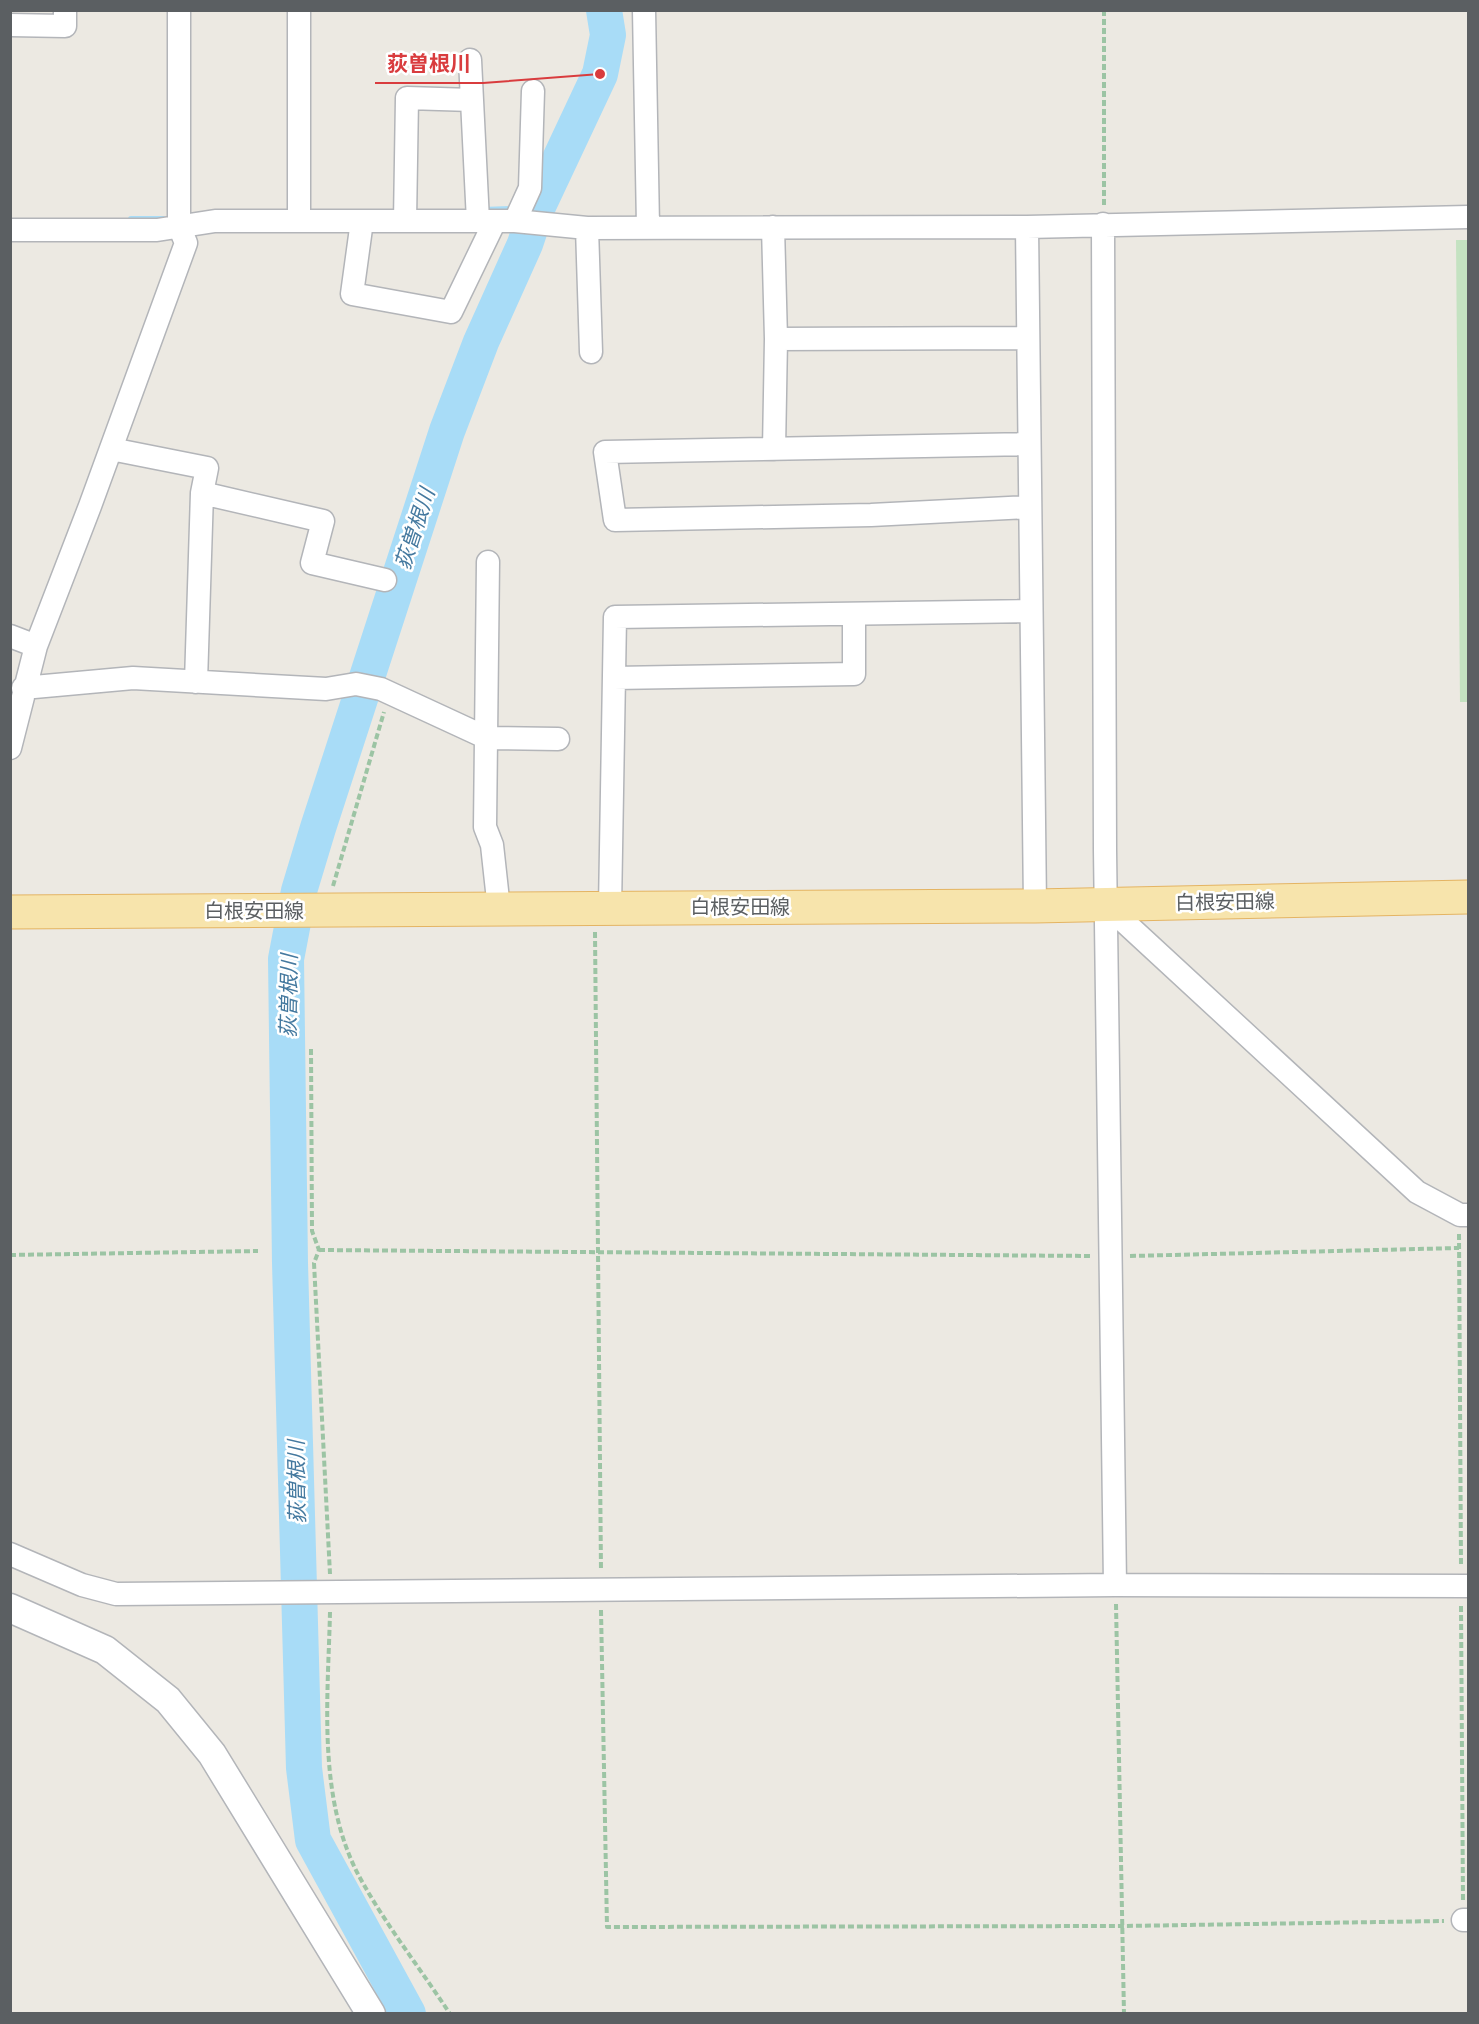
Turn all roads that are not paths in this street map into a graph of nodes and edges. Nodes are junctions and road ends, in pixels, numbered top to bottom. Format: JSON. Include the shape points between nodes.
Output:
{"nodes":[{"id":1,"x":65,"y":10,"type":"edge"},
{"id":2,"x":179,"y":10,"type":"edge"},
{"id":3,"x":299,"y":10,"type":"edge"},
{"id":4,"x":644,"y":10,"type":"edge"},
{"id":5,"x":10,"y":25,"type":"edge"},
{"id":6,"x":470,"y":60,"type":"dead end"},
{"id":7,"x":533,"y":92,"type":"dead end"},
{"id":8,"x":472,"y":100,"type":"junction"},
{"id":9,"x":1468,"y":218,"type":"edge"},
{"id":10,"x":299,"y":221,"type":"junction"},
{"id":11,"x":362,"y":221,"type":"junction"},
{"id":12,"x":405,"y":221,"type":"junction"},
{"id":13,"x":496,"y":221,"type":"junction"},
{"id":14,"x":1104,"y":224,"type":"junction"},
{"id":15,"x":179,"y":226,"type":"junction"},
{"id":16,"x":648,"y":226,"type":"junction"},
{"id":17,"x":773,"y":227,"type":"junction"},
{"id":18,"x":1027,"y":227,"type":"junction"},
{"id":19,"x":587,"y":228,"type":"junction"},
{"id":20,"x":10,"y":230,"type":"edge"},
{"id":21,"x":1028,"y":338,"type":"junction"},
{"id":22,"x":776,"y":339,"type":"junction"},
{"id":23,"x":591,"y":352,"type":"dead end"},
{"id":24,"x":1029,"y":444,"type":"junction"},
{"id":25,"x":111,"y":449,"type":"junction"},
{"id":26,"x":774,"y":449,"type":"junction"},
{"id":27,"x":202,"y":493,"type":"junction"},
{"id":28,"x":1029,"y":507,"type":"junction"},
{"id":29,"x":488,"y":562,"type":"dead end"},
{"id":30,"x":385,"y":580,"type":"dead end"},
{"id":31,"x":1031,"y":611,"type":"junction"},
{"id":32,"x":854,"y":614,"type":"junction"},
{"id":33,"x":10,"y":636,"type":"edge"},
{"id":34,"x":36,"y":646,"type":"junction"},
{"id":35,"x":614,"y":678,"type":"junction"},
{"id":36,"x":196,"y":682,"type":"junction"},
{"id":37,"x":23,"y":688,"type":"junction"},
{"id":38,"x":487,"y":738,"type":"junction"},
{"id":39,"x":558,"y":739,"type":"dead end"},
{"id":40,"x":10,"y":748,"type":"edge"},
{"id":41,"x":1468,"y":897,"type":"edge"},
{"id":42,"x":1106,"y":905,"type":"junction"},
{"id":43,"x":1035,"y":906,"type":"junction"},
{"id":44,"x":602,"y":908,"type":"junction"},
{"id":45,"x":499,"y":909,"type":"junction"},
{"id":46,"x":10,"y":912,"type":"edge"},
{"id":47,"x":1468,"y":1215,"type":"edge"},
{"id":48,"x":10,"y":1554,"type":"edge"},
{"id":49,"x":1115,"y":1585,"type":"junction"},
{"id":50,"x":1465,"y":1586,"type":"edge"},
{"id":51,"x":10,"y":1608,"type":"edge"},
{"id":52,"x":371,"y":2013,"type":"edge"}],
"edges":[{"from":1,"to":5,"type":"street","via":[[65,26]]},
{"from":2,"to":15,"type":"street"},
{"from":3,"to":10,"type":"street"},
{"from":4,"to":16,"type":"street"},
{"from":6,"to":8,"type":"street"},
{"from":7,"to":13,"type":"street","via":[[530,188]]},
{"from":8,"to":12,"type":"street","via":[[408,98]]},
{"from":8,"to":13,"type":"street"},
{"from":9,"to":14,"type":"street"},
{"from":10,"to":11,"type":"street"},
{"from":10,"to":15,"type":"street","via":[[215,221]]},
{"from":11,"to":12,"type":"street"},
{"from":11,"to":13,"type":"street","via":[[352,294],[451,312]]},
{"from":12,"to":13,"type":"street"},
{"from":13,"to":19,"type":"street"},
{"from":14,"to":18,"type":"street"},
{"from":14,"to":42,"type":"street"},
{"from":15,"to":20,"type":"street","via":[[157,230]]},
{"from":15,"to":25,"type":"street","via":[[186,243]]},
{"from":16,"to":17,"type":"street"},
{"from":16,"to":19,"type":"street"},
{"from":17,"to":18,"type":"street"},
{"from":17,"to":22,"type":"street"},
{"from":18,"to":21,"type":"street"},
{"from":19,"to":23,"type":"street"},
{"from":21,"to":22,"type":"street"},
{"from":21,"to":24,"type":"street"},
{"from":22,"to":26,"type":"street"},
{"from":24,"to":26,"type":"street"},
{"from":24,"to":28,"type":"street"},
{"from":25,"to":27,"type":"street","via":[[207,468]]},
{"from":25,"to":34,"type":"street"},
{"from":26,"to":28,"type":"street","via":[[605,452],[615,520],[871,515]]},
{"from":27,"to":30,"type":"street","via":[[323,521],[312,563]]},
{"from":27,"to":36,"type":"street"},
{"from":28,"to":31,"type":"street"},
{"from":29,"to":38,"type":"street"},
{"from":31,"to":32,"type":"street"},
{"from":31,"to":43,"type":"street"},
{"from":32,"to":35,"type":"street","via":[[615,617]]},
{"from":32,"to":35,"type":"street","via":[[854,674]]},
{"from":33,"to":34,"type":"street"},
{"from":34,"to":37,"type":"street"},
{"from":35,"to":44,"type":"street"},
{"from":36,"to":37,"type":"street","via":[[133,678]]},
{"from":36,"to":38,"type":"street","via":[[326,689],[356,684],[385,690]]},
{"from":37,"to":40,"type":"street"},
{"from":38,"to":39,"type":"street"},
{"from":38,"to":45,"type":"street","via":[[485,827],[492,845]]},
{"from":41,"to":42,"type":"main road","name":"白根安田線"},
{"from":42,"to":43,"type":"main road","name":"白根安田線"},
{"from":42,"to":47,"type":"street","via":[[1417,1192],[1460,1215]]},
{"from":42,"to":49,"type":"street"},
{"from":43,"to":44,"type":"main road","name":"白根安田線"},
{"from":44,"to":45,"type":"main road","name":"白根安田線"},
{"from":45,"to":46,"type":"main road","name":"白根安田線"},
{"from":48,"to":49,"type":"street","via":[[82,1585],[116,1594]]},
{"from":49,"to":50,"type":"street"},
{"from":51,"to":52,"type":"street","via":[[105,1650],[168,1700],[212,1754]]}]}
